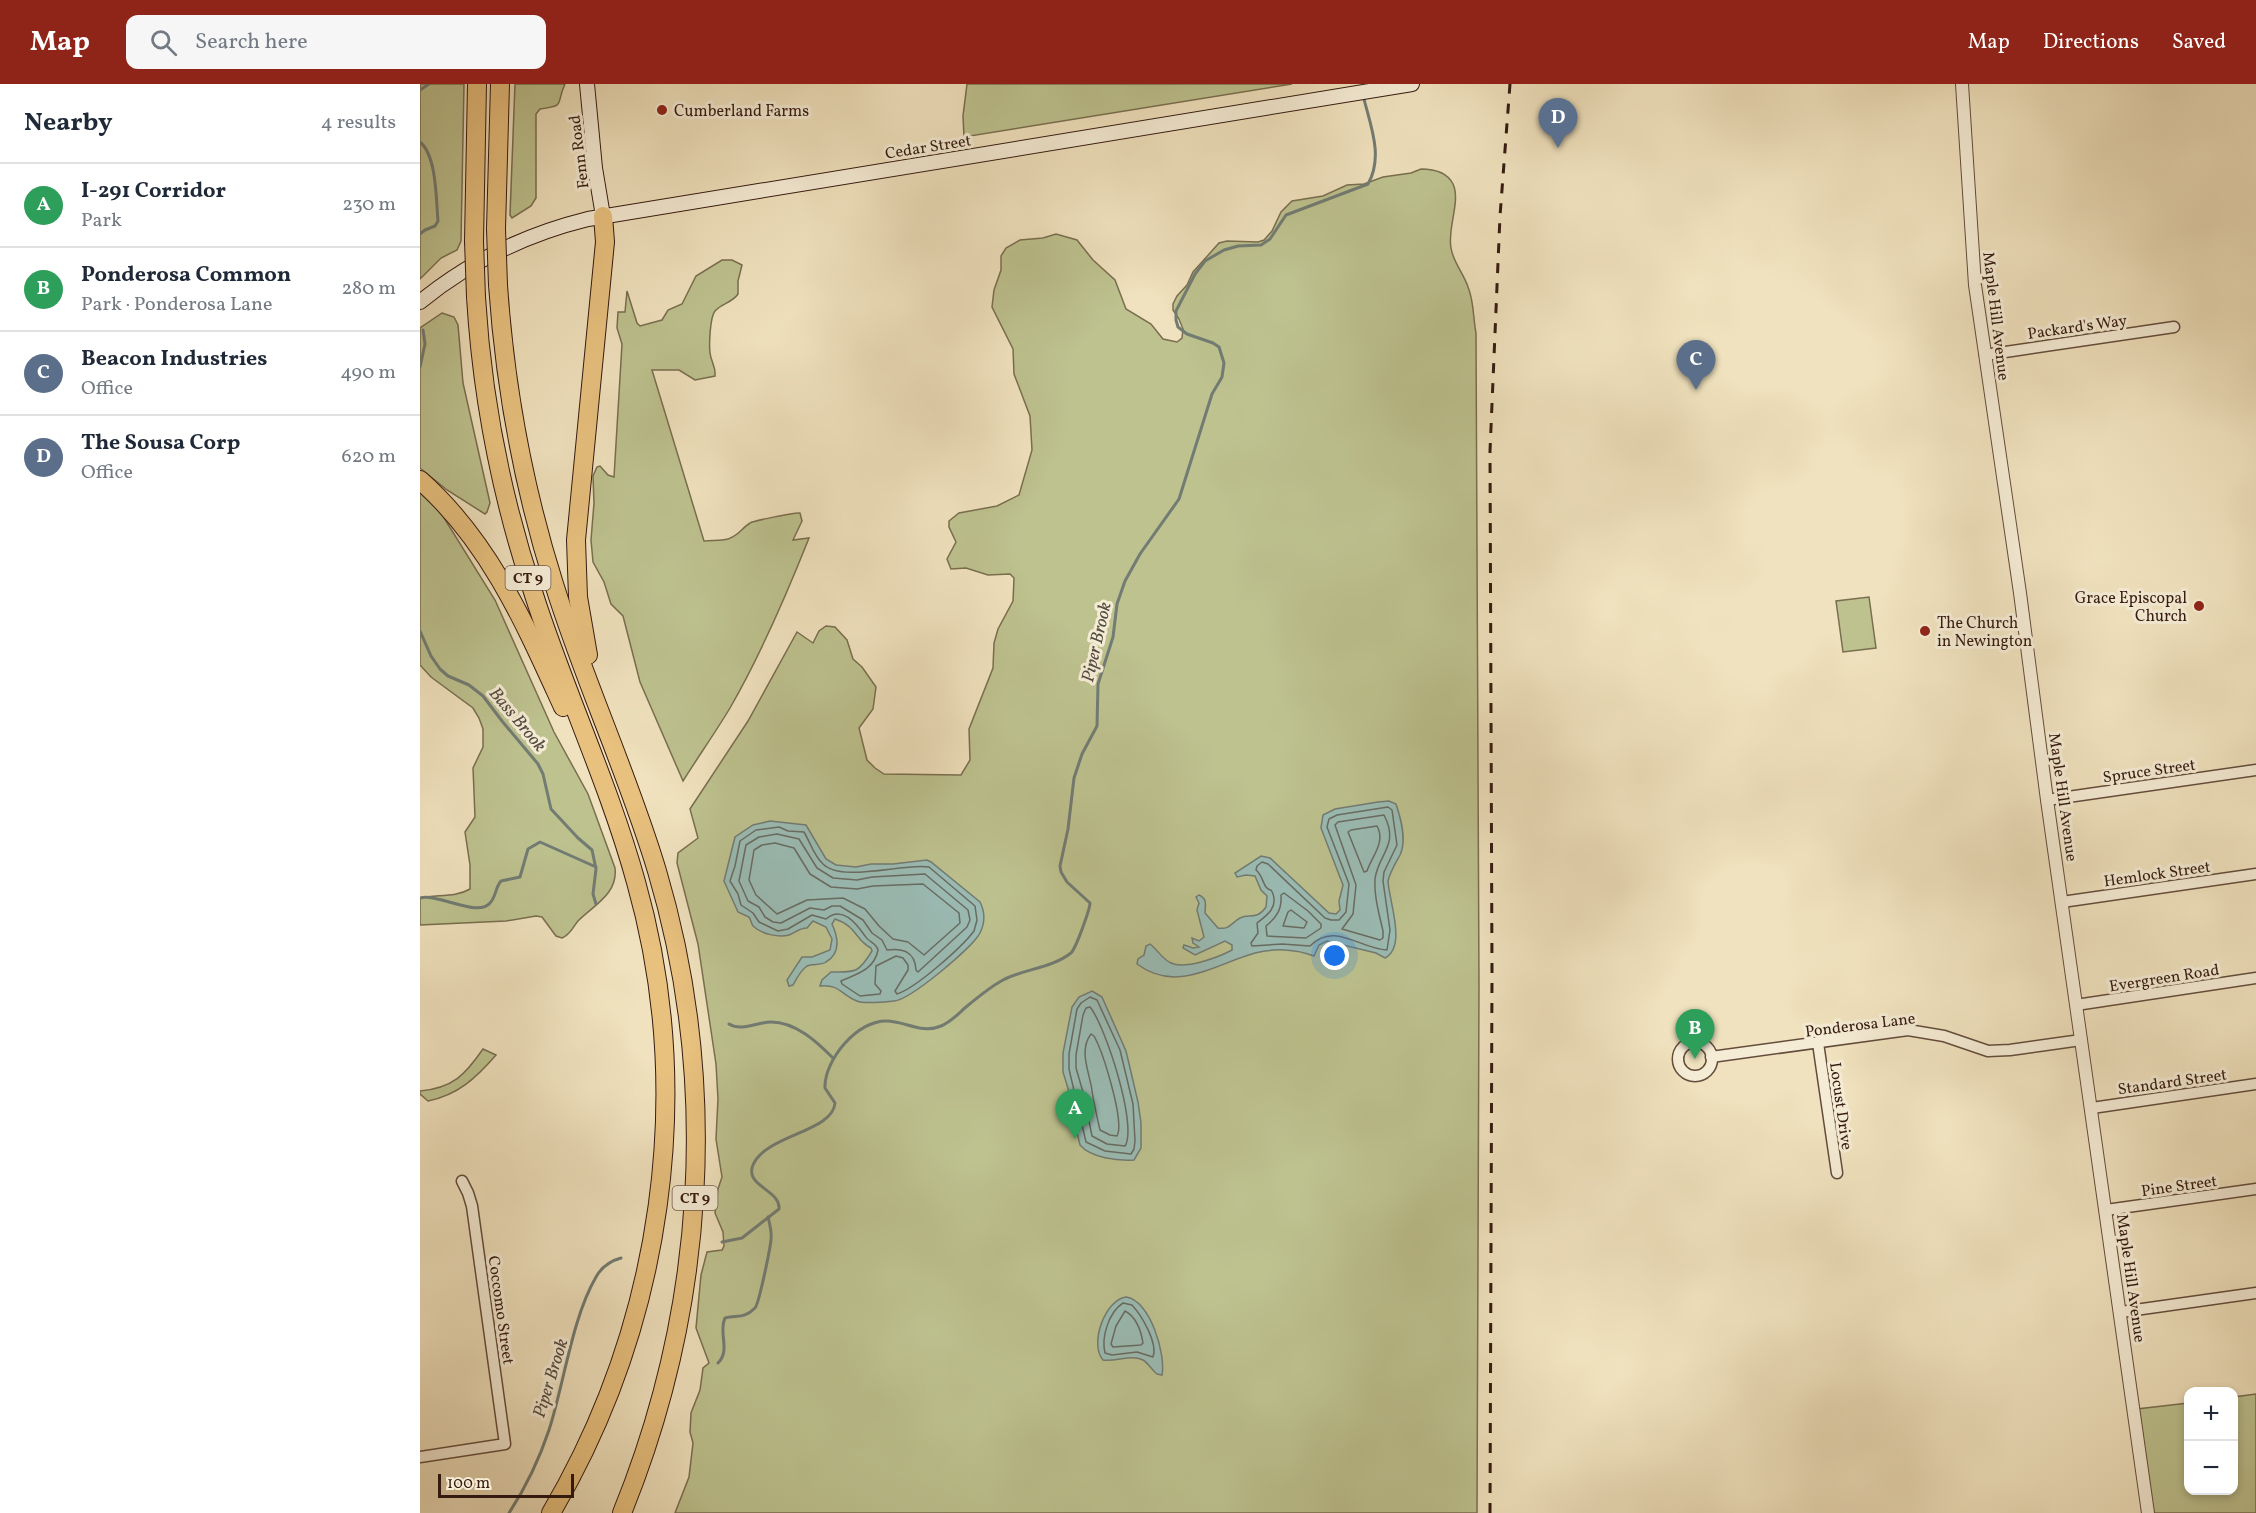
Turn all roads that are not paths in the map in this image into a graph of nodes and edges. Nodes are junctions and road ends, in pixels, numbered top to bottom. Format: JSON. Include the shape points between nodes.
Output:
{"nodes":[{"id":1,"x":477,"y":84,"type":"edge"},
{"id":2,"x":500,"y":84,"type":"edge"},
{"id":3,"x":587,"y":84,"type":"edge"},
{"id":4,"x":1412,"y":84,"type":"edge"},
{"id":5,"x":1962,"y":84,"type":"edge"},
{"id":6,"x":603,"y":216,"type":"junction"},
{"id":7,"x":420,"y":302,"type":"edge"},
{"id":8,"x":2174,"y":327,"type":"dead end"},
{"id":9,"x":1985,"y":355,"type":"junction"},
{"id":10,"x":420,"y":480,"type":"edge"},
{"id":11,"x":589,"y":684,"type":"junction"},
{"id":12,"x":2256,"y":770,"type":"edge"},
{"id":13,"x":2047,"y":800,"type":"junction"},
{"id":14,"x":614,"y":815,"type":"junction"},
{"id":15,"x":2256,"y":874,"type":"edge"},
{"id":16,"x":2062,"y":902,"type":"junction"},
{"id":17,"x":2256,"y":978,"type":"edge"},
{"id":18,"x":2076,"y":1005,"type":"junction"},
{"id":19,"x":2081,"y":1040,"type":"junction"},
{"id":20,"x":1818,"y":1044,"type":"junction"},
{"id":21,"x":1711,"y":1057,"type":"dead end"},
{"id":22,"x":2256,"y":1084,"type":"edge"},
{"id":23,"x":2092,"y":1108,"type":"junction"},
{"id":24,"x":1837,"y":1173,"type":"dead end"},
{"id":25,"x":462,"y":1181,"type":"dead end"},
{"id":26,"x":2256,"y":1189,"type":"edge"},
{"id":27,"x":2106,"y":1210,"type":"junction"},
{"id":28,"x":2256,"y":1293,"type":"edge"},
{"id":29,"x":2121,"y":1312,"type":"junction"},
{"id":30,"x":420,"y":1457,"type":"edge"},
{"id":31,"x":551,"y":1513,"type":"edge"},
{"id":32,"x":622,"y":1513,"type":"edge"},
{"id":33,"x":2148,"y":1513,"type":"edge"}],
"edges":[{"from":1,"to":14,"type":"highway","number":"CT 9","bridge":true,"via":[[476,297],[491,422],[516,537],[540,615]]},
{"from":2,"to":11,"type":"highway","number":"CT 9","bridge":true,"via":[[496,229],[510,400],[527,489],[554,585]]},
{"from":3,"to":6,"type":"main road","name":"Fenn Road"},
{"from":4,"to":6,"type":"main road","name":"Cedar Street"},
{"from":5,"to":9,"type":"street","name":"Maple Hill Avenue","via":[[1975,285]]},
{"from":6,"to":7,"type":"main road","name":"Cedar Street","via":[[536,234],[502,249]]},
{"from":6,"to":11,"type":"highway","via":[[605,242],[576,540],[578,597]]},
{"from":8,"to":9,"type":"street","name":"Packard's Way"},
{"from":9,"to":13,"type":"street","name":"Maple Hill Avenue"},
{"from":10,"to":14,"type":"highway","via":[[471,534],[500,576],[596,787]]},
{"from":11,"to":32,"type":"highway","number":"CT 9","via":[[642,826],[674,939],[690,1037],[697,1134],[686,1285],[673,1354],[652,1430]]},
{"from":12,"to":13,"type":"street","name":"Spruce Street"},
{"from":13,"to":16,"type":"street","name":"Maple Hill Avenue"},
{"from":14,"to":31,"type":"highway","number":"CT 9","via":[[641,900],[658,986],[665,1060],[665,1127],[658,1204],[643,1288],[621,1364],[595,1430]]},
{"from":15,"to":16,"type":"street","name":"Hemlock Street"},
{"from":16,"to":18,"type":"street","name":"Maple Hill Avenue"},
{"from":17,"to":18,"type":"street","name":"Evergreen Road"},
{"from":18,"to":19,"type":"street","name":"Maple Hill Avenue"},
{"from":19,"to":20,"type":"street","name":"Ponderosa Lane","via":[[1988,1051],[1944,1036],[1908,1030]]},
{"from":19,"to":23,"type":"street","name":"Maple Hill Avenue"},
{"from":20,"to":21,"type":"street","name":"Ponderosa Lane"},
{"from":20,"to":24,"type":"street","name":"Locust Drive"},
{"from":22,"to":23,"type":"street","name":"Standard Street"},
{"from":23,"to":27,"type":"street","name":"Maple Hill Avenue"},
{"from":25,"to":30,"type":"street","name":"Coccomo Street","via":[[472,1206],[505,1444]]},
{"from":26,"to":27,"type":"street","name":"Pine Street"},
{"from":27,"to":29,"type":"street","name":"Maple Hill Avenue"},
{"from":28,"to":29,"type":"street"},
{"from":29,"to":33,"type":"street","name":"Maple Hill Avenue"}]}
